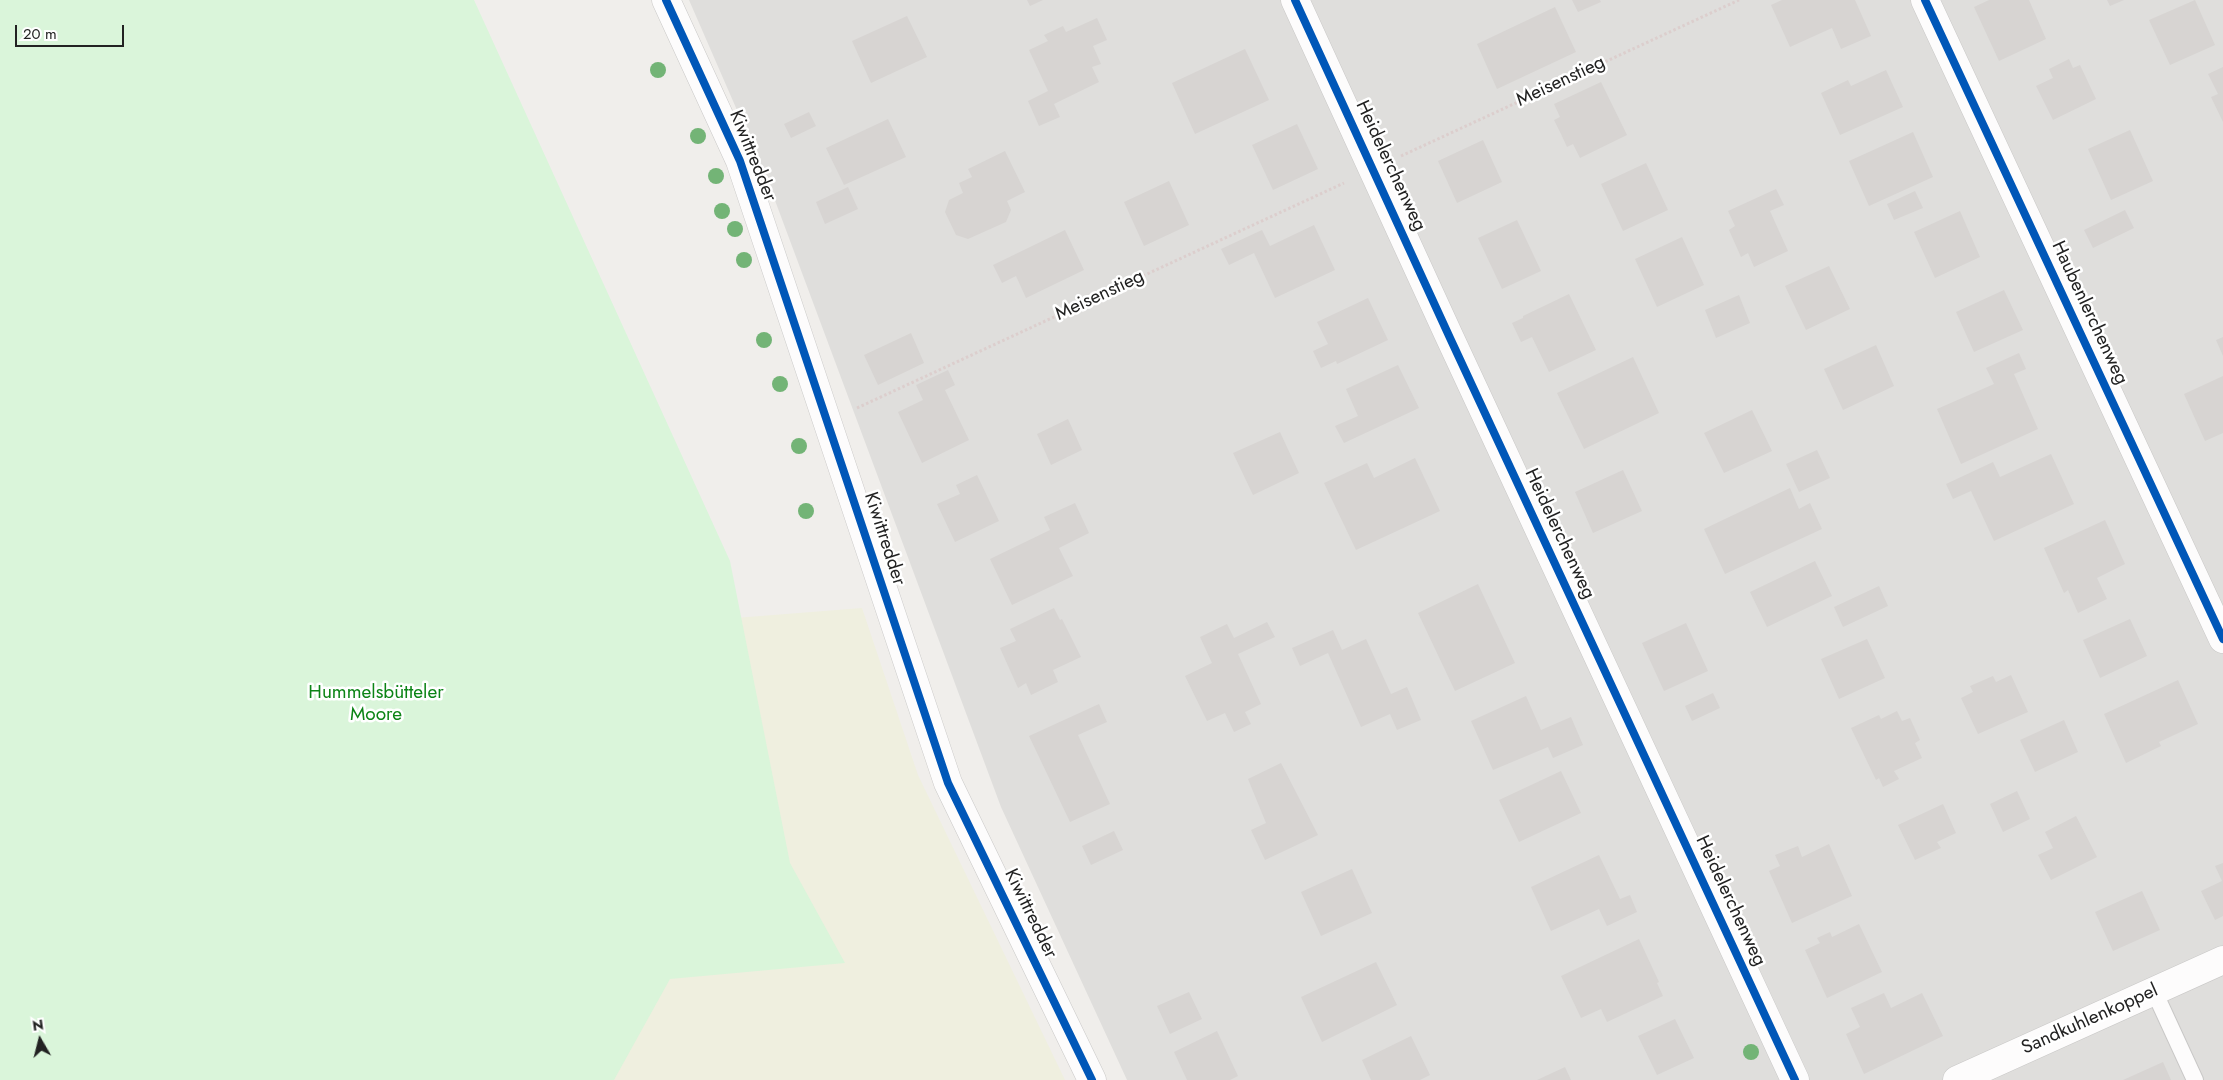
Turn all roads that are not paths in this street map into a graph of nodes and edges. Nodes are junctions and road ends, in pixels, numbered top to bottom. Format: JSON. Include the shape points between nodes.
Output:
{"nodes":[{"id":1,"x":666,"y":0,"type":"edge"},
{"id":2,"x":1295,"y":0,"type":"edge"},
{"id":3,"x":1925,"y":0,"type":"edge"},
{"id":4,"x":2223,"y":639,"type":"edge"},
{"id":5,"x":2223,"y":960,"type":"edge"},
{"id":6,"x":2154,"y":991,"type":"junction"},
{"id":7,"x":1092,"y":1080,"type":"edge"},
{"id":8,"x":1795,"y":1080,"type":"edge"},
{"id":9,"x":1958,"y":1080,"type":"edge"},
{"id":10,"x":2195,"y":1080,"type":"edge"}],
"edges":[{"from":1,"to":7,"type":"street","name":"Kiwittredder","via":[[740,162],[948,782]]},
{"from":2,"to":8,"type":"street","name":"Heidelerchenweg"},
{"from":3,"to":4,"type":"street","name":"Haubenlerchenweg"},
{"from":5,"to":6,"type":"street","name":"Sandkuhlenkoppel"},
{"from":6,"to":9,"type":"street","name":"Sandkuhlenkoppel"},
{"from":6,"to":10,"type":"lane"}]}
